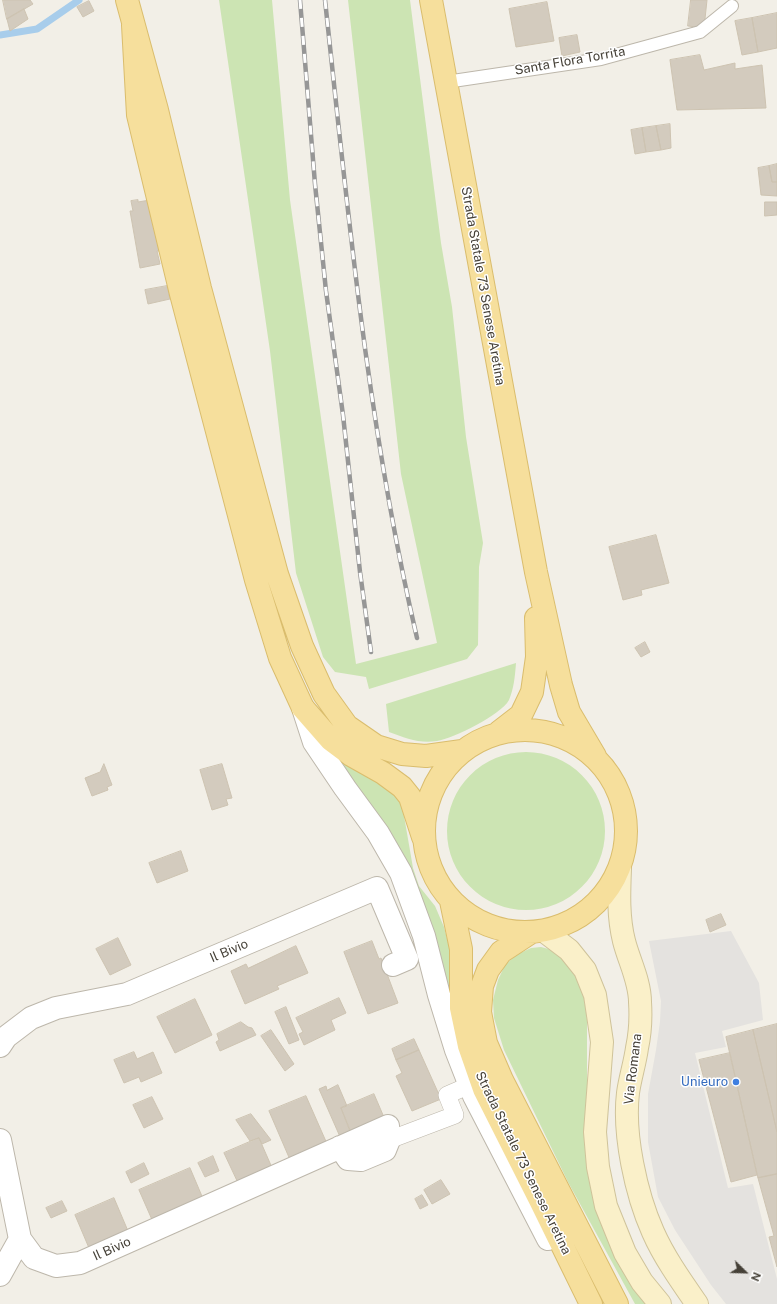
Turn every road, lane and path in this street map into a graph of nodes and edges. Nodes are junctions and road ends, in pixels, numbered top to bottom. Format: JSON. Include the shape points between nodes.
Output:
{"nodes":[{"id":1,"x":127,"y":0,"type":"edge"},
{"id":2,"x":430,"y":0,"type":"edge"},
{"id":3,"x":732,"y":6,"type":"dead end"},
{"id":4,"x":133,"y":25,"type":"junction"},
{"id":5,"x":446,"y":82,"type":"junction"},
{"id":6,"x":536,"y":572,"type":"junction"},
{"id":7,"x":303,"y":708,"type":"junction"},
{"id":8,"x":499,"y":732,"type":"junction"},
{"id":9,"x":462,"y":751,"type":"junction"},
{"id":10,"x":595,"y":756,"type":"junction"},
{"id":11,"x":424,"y":837,"type":"junction"},
{"id":12,"x":620,"y":869,"type":"junction"},
{"id":13,"x":451,"y":901,"type":"junction"},
{"id":14,"x":537,"y":932,"type":"junction"},
{"id":15,"x":392,"y":965,"type":"dead end"},
{"id":16,"x":0,"y":1046,"type":"edge"},
{"id":17,"x":470,"y":1085,"type":"junction"},
{"id":18,"x":0,"y":1140,"type":"edge"},
{"id":19,"x":389,"y":1140,"type":"junction"},
{"id":20,"x":340,"y":1147,"type":"dead end"},
{"id":21,"x":20,"y":1239,"type":"junction"},
{"id":22,"x":0,"y":1275,"type":"edge"},
{"id":23,"x":586,"y":1304,"type":"edge"},
{"id":24,"x":591,"y":1304,"type":"edge"},
{"id":25,"x":617,"y":1304,"type":"edge"},
{"id":26,"x":660,"y":1304,"type":"edge"},
{"id":27,"x":697,"y":1304,"type":"edge"}],
"edges":[{"from":1,"to":4,"type":"main road"},
{"from":2,"to":5,"type":"main road","name":"Strada Statale 73 Senese Aretina"},
{"from":3,"to":5,"type":"lane","name":"Santa Flora Torrita","via":[[700,32],[601,59]]},
{"from":4,"to":7,"type":"main road","via":[[138,115],[180,294],[256,580],[280,658]]},
{"from":4,"to":9,"type":"main road","via":[[277,574],[302,646],[324,694],[347,726],[376,746],[402,754],[426,756]]},
{"from":5,"to":6,"type":"main road","name":"Strada Statale 73 Senese Aretina"},
{"from":6,"to":8,"type":"main road","name":"Strada Statale 73 Senese Aretina","via":[[537,657],[532,692],[521,715]]},
{"from":6,"to":10,"type":"main road","name":"Strada Statale 73 Senese Aretina","via":[[569,712]]},
{"from":7,"to":11,"type":"main road","via":[[331,740],[402,787],[410,798]]},
{"from":7,"to":17,"type":"street","via":[[314,742],[378,833],[401,873],[424,936],[456,1050]]},
{"from":8,"to":9,"type":"main road","name":"Strada Statale 73 Senese Aretina","via":[[479,740]]},
{"from":8,"to":10,"type":"main road","name":"Strada Statale 73 Senese Aretina","via":[[533,729],[567,737]]},
{"from":9,"to":11,"type":"main road","name":"Strada Statale 73 Senese Aretina","via":[[440,775],[432,792],[427,804]]},
{"from":10,"to":12,"type":"main road","name":"Strada Statale 73 Senese Aretina","via":[[614,780],[625,809],[627,839]]},
{"from":11,"to":13,"type":"main road","name":"Strada Statale 73 Senese Aretina","via":[[428,860],[437,882]]},
{"from":12,"to":14,"type":"main road","name":"Strada Statale 73 Senese Aretina","via":[[608,891],[590,910],[569,923]]},
{"from":12,"to":27,"type":"main road","name":"Via Romana","via":[[619,915],[640,1001],[638,1047],[628,1093],[628,1136],[633,1168],[652,1231]]},
{"from":13,"to":14,"type":"main road","name":"Strada Statale 73 Senese Aretina","via":[[474,919],[501,930]]},
{"from":13,"to":24,"type":"main road","name":"Strada Statale 73 Senese Aretina","via":[[461,949],[461,1008],[469,1046],[484,1089]]},
{"from":14,"to":25,"type":"main road","name":"Strada Statale 73 Senese Aretina","via":[[501,952],[488,970],[482,986],[480,1012],[486,1043],[502,1080]]},
{"from":14,"to":26,"type":"main road","via":[[569,950],[585,970],[595,995],[602,1042],[595,1132],[598,1167],[606,1206],[625,1253],[642,1282]]},
{"from":15,"to":16,"type":"street","name":"Il Bivio","via":[[407,959],[378,888],[127,994],[56,1008],[30,1018],[6,1037]]},
{"from":17,"to":19,"type":"street","via":[[447,1095],[455,1115]]},
{"from":17,"to":23,"type":"street","via":[[549,1243]]},
{"from":18,"to":21,"type":"street","name":"Il Bivio"},
{"from":19,"to":20,"type":"street","via":[[385,1150],[361,1160],[348,1159]]},
{"from":19,"to":21,"type":"street","name":"Il Bivio","via":[[388,1126],[80,1263],[56,1266],[34,1258]]},
{"from":21,"to":22,"type":"street"}]}
